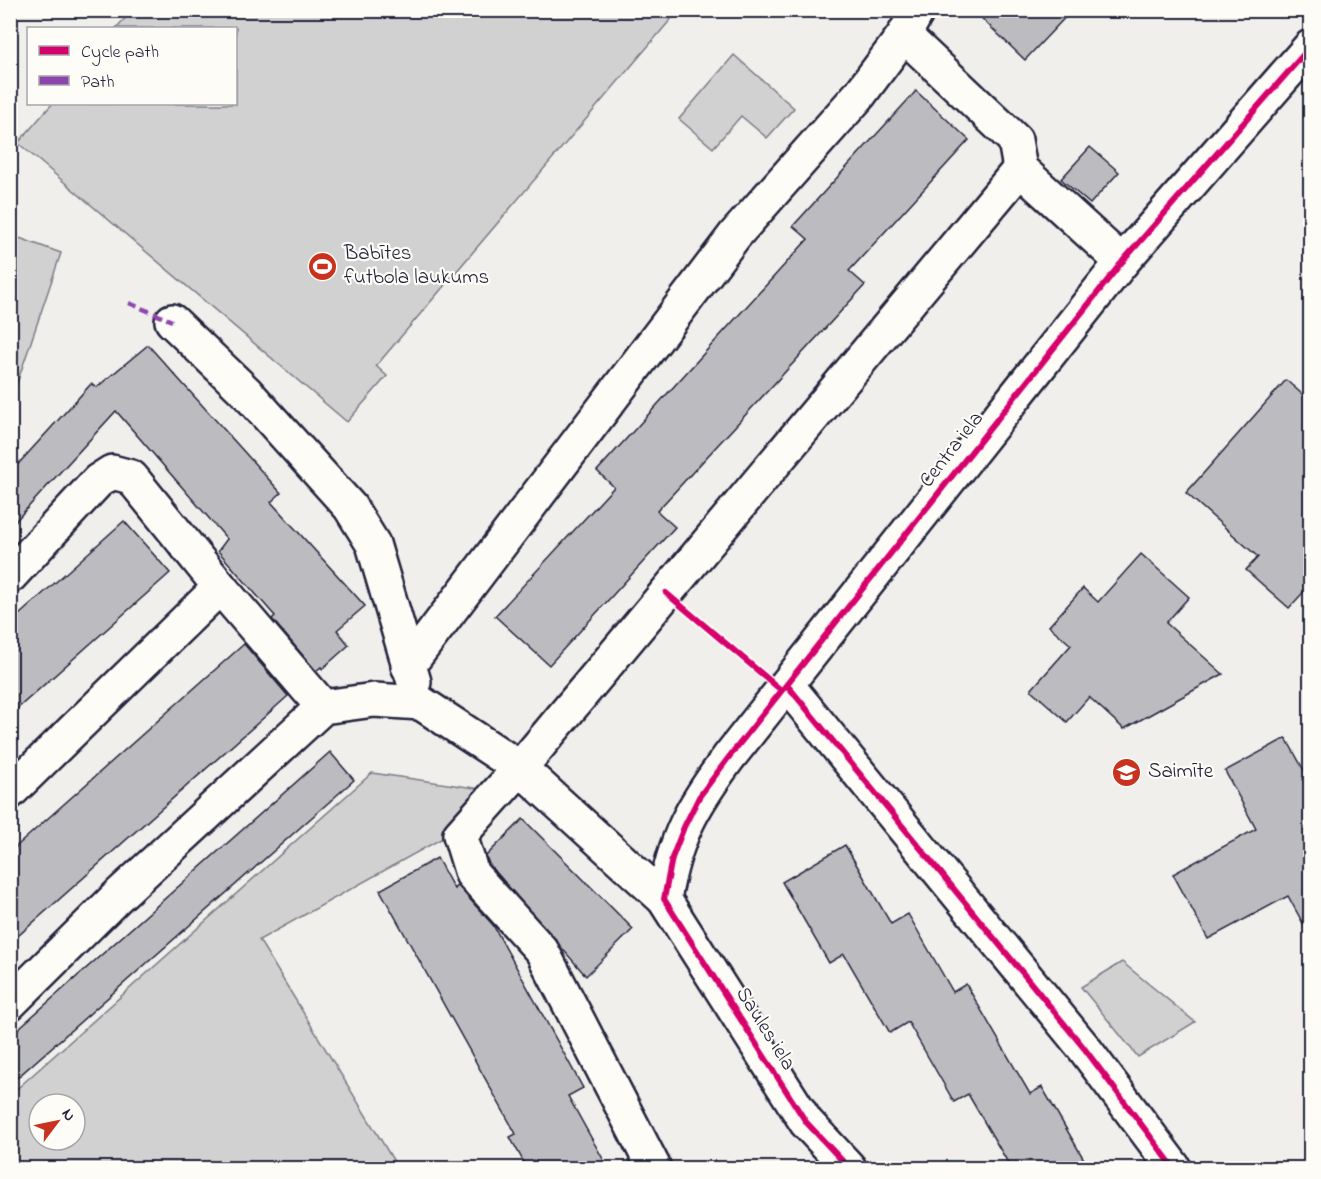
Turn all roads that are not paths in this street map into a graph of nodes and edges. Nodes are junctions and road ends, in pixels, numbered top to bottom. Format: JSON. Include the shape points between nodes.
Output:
{"nodes":[{"id":1,"x":911,"y":23,"type":"edge"},
{"id":2,"x":1311,"y":47,"type":"edge"},
{"id":3,"x":1020,"y":169,"type":"junction"},
{"id":4,"x":1122,"y":262,"type":"junction"},
{"id":5,"x":172,"y":321,"type":"dead end"},
{"id":6,"x":10,"y":576,"type":"edge"},
{"id":7,"x":220,"y":587,"type":"junction"},
{"id":8,"x":408,"y":666,"type":"junction"},
{"id":9,"x":787,"y":685,"type":"junction"},
{"id":10,"x":421,"y":703,"type":"junction"},
{"id":11,"x":323,"y":706,"type":"junction"},
{"id":12,"x":520,"y":768,"type":"junction"},
{"id":13,"x":10,"y":792,"type":"edge"},
{"id":14,"x":664,"y":899,"type":"junction"},
{"id":15,"x":13,"y":996,"type":"edge"},
{"id":16,"x":654,"y":1168,"type":"edge"},
{"id":17,"x":849,"y":1168,"type":"edge"},
{"id":18,"x":1174,"y":1168,"type":"edge"}],
"edges":[{"from":1,"to":3,"type":"street","via":[[1015,140]]},
{"from":1,"to":8,"type":"street","via":[[860,94],[735,235]]},
{"from":2,"to":4,"type":"street","name":"Centra iela"},
{"from":3,"to":4,"type":"street"},
{"from":3,"to":12,"type":"street"},
{"from":4,"to":9,"type":"street","name":"Centra iela"},
{"from":5,"to":8,"type":"street","via":[[247,393],[350,507],[373,544]]},
{"from":6,"to":7,"type":"street","via":[[98,481],[112,472],[131,477]]},
{"from":7,"to":11,"type":"street"},
{"from":7,"to":13,"type":"street"},
{"from":8,"to":10,"type":"street"},
{"from":9,"to":14,"type":"street","name":"Centra iela","via":[[699,797],[672,858]]},
{"from":9,"to":18,"type":"street","via":[[1084,1048]]},
{"from":10,"to":11,"type":"street","via":[[374,700]]},
{"from":10,"to":12,"type":"street","name":"Saules iela"},
{"from":11,"to":15,"type":"street"},
{"from":12,"to":14,"type":"street","name":"Saules iela"},
{"from":12,"to":16,"type":"street","via":[[460,835],[472,874],[542,951]]},
{"from":14,"to":17,"type":"street","name":"Saules iela","via":[[806,1122]]}]}
